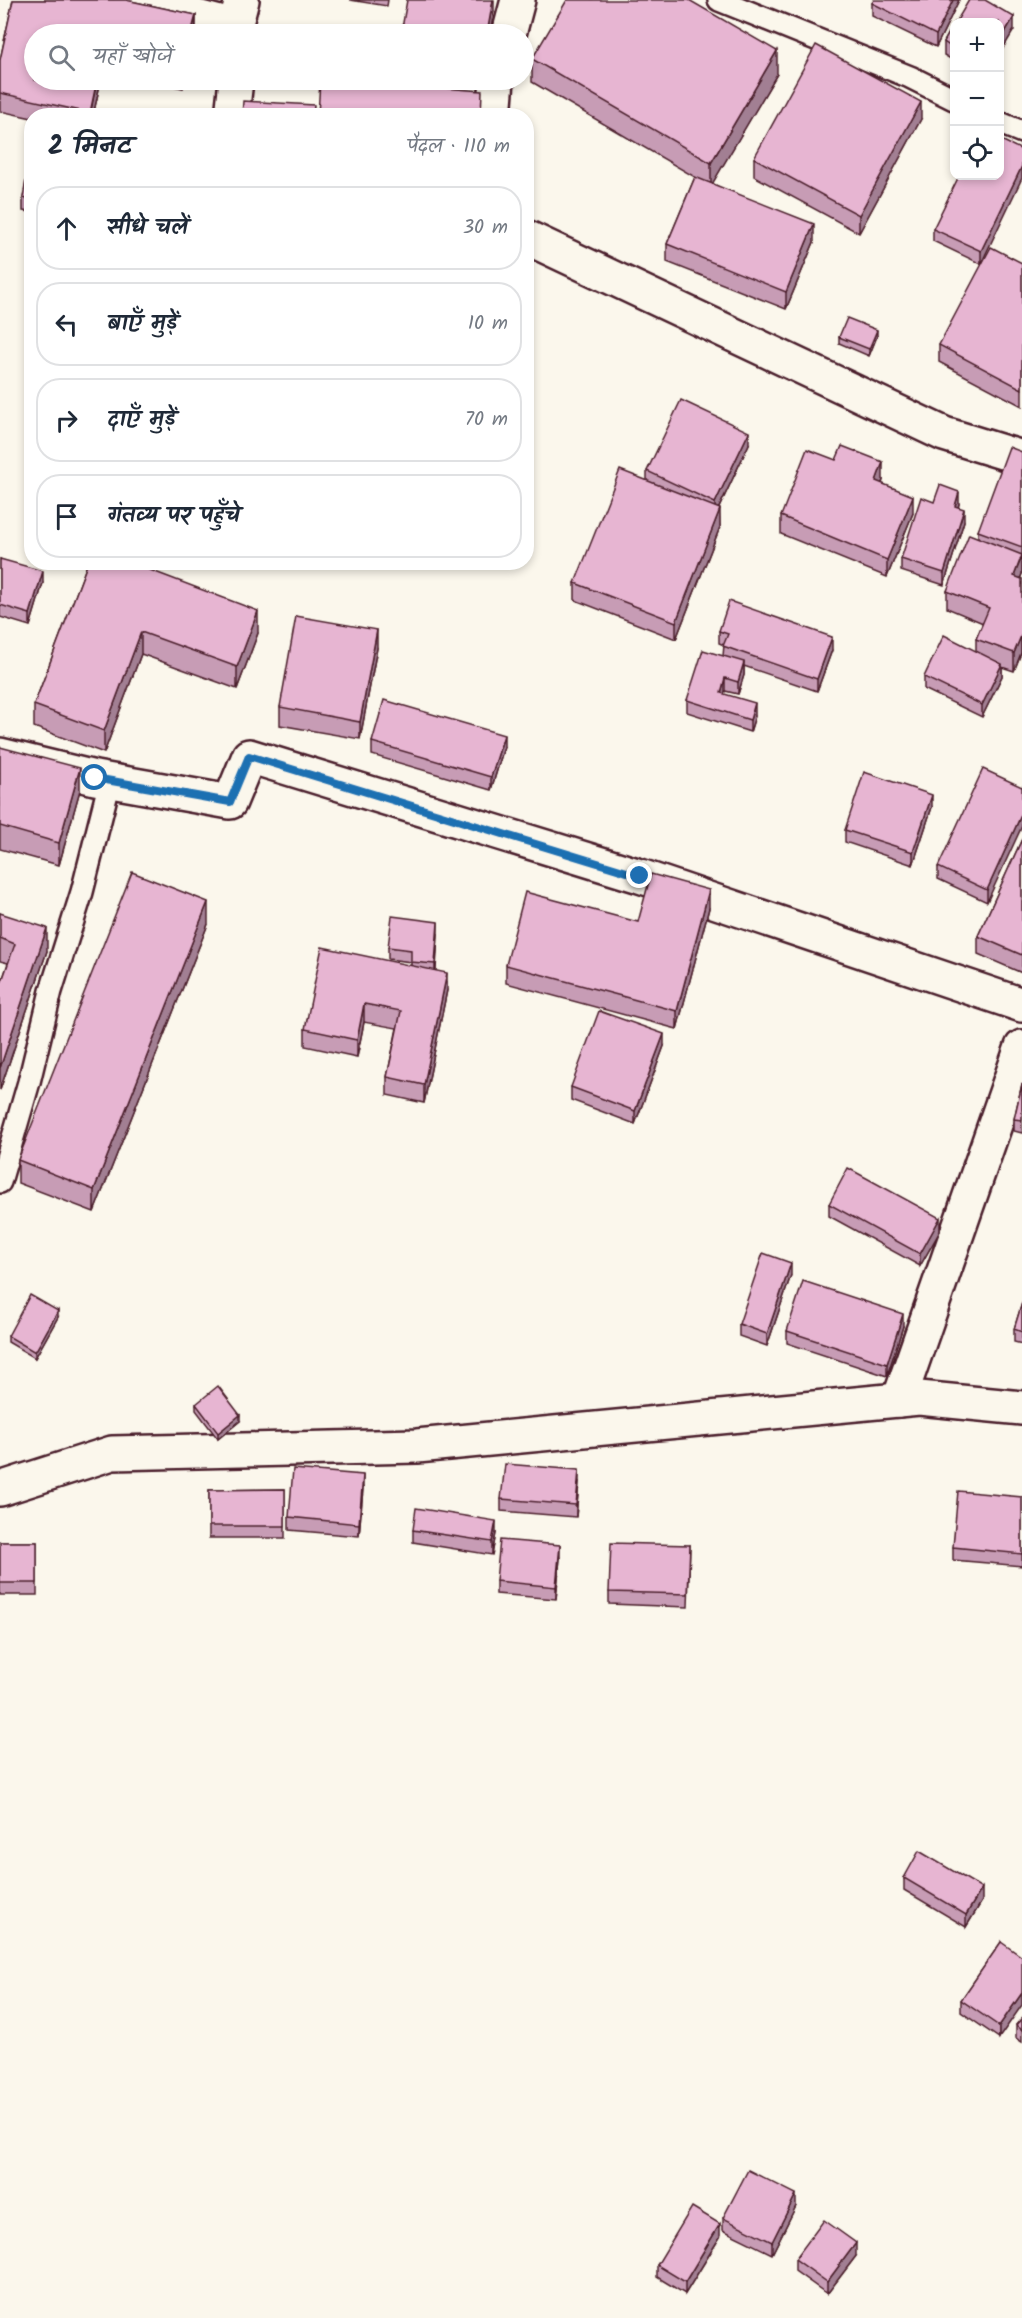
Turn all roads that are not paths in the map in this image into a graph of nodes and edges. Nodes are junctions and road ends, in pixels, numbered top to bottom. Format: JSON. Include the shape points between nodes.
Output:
{"nodes":[{"id":1,"x":131,"y":0,"type":"edge"},
{"id":2,"x":518,"y":0,"type":"edge"},
{"id":3,"x":719,"y":0,"type":"edge"},
{"id":4,"x":237,"y":20,"type":"edge"},
{"id":5,"x":511,"y":24,"type":"edge"},
{"id":6,"x":235,"y":90,"type":"edge"},
{"id":7,"x":496,"y":90,"type":"edge"},
{"id":8,"x":950,"y":97,"type":"edge"},
{"id":9,"x":233,"y":108,"type":"edge"},
{"id":10,"x":495,"y":108,"type":"edge"},
{"id":11,"x":1004,"y":125,"type":"edge"},
{"id":12,"x":1022,"y":132,"type":"edge"},
{"id":13,"x":534,"y":241,"type":"edge"},
{"id":14,"x":1022,"y":458,"type":"edge"},
{"id":15,"x":0,"y":755,"type":"edge"},
{"id":16,"x":110,"y":781,"type":"junction"},
{"id":17,"x":1022,"y":1005,"type":"edge"},
{"id":18,"x":1022,"y":1047,"type":"edge"},
{"id":19,"x":0,"y":1182,"type":"edge"},
{"id":20,"x":898,"y":1400,"type":"junction"},
{"id":21,"x":1022,"y":1408,"type":"edge"},
{"id":22,"x":0,"y":1489,"type":"edge"}],
"edges":[{"from":1,"to":4,"type":"street"},
{"from":2,"to":5,"type":"street"},
{"from":3,"to":8,"type":"lane"},
{"from":6,"to":9,"type":"street"},
{"from":7,"to":10,"type":"street"},
{"from":11,"to":12,"type":"lane"},
{"from":13,"to":14,"type":"street","via":[[944,434]]},
{"from":15,"to":16,"type":"street"},
{"from":16,"to":17,"type":"street","via":[[230,802],[249,756],[640,876]]},
{"from":16,"to":19,"type":"lane"},
{"from":18,"to":20,"type":"street"},
{"from":20,"to":21,"type":"street","via":[[919,1398]]},
{"from":20,"to":22,"type":"street","via":[[417,1446],[112,1453]]}]}
